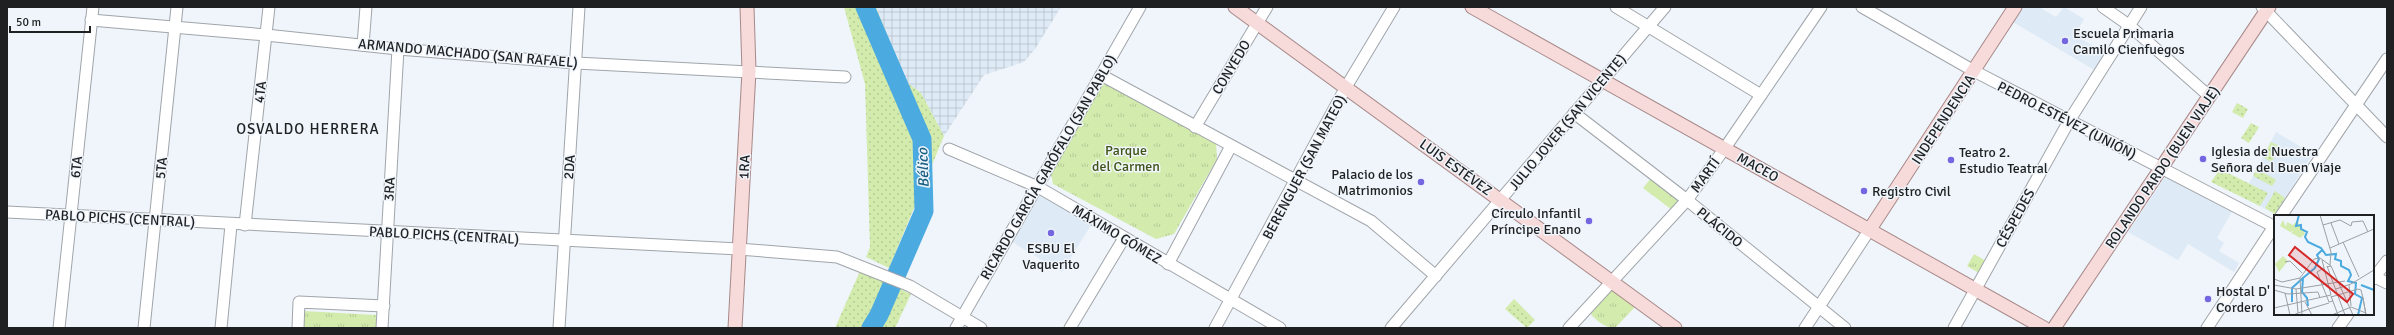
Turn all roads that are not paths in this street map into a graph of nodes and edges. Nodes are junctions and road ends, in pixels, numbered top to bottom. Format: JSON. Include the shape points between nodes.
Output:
{"nodes":[{"id":1,"x":93,"y":7,"type":"edge"},
{"id":2,"x":177,"y":7,"type":"edge"},
{"id":3,"x":269,"y":7,"type":"edge"},
{"id":4,"x":366,"y":7,"type":"edge"},
{"id":5,"x":579,"y":7,"type":"edge"},
{"id":6,"x":747,"y":7,"type":"edge"},
{"id":7,"x":1140,"y":7,"type":"edge"},
{"id":8,"x":1235,"y":7,"type":"edge"},
{"id":9,"x":1267,"y":7,"type":"edge"},
{"id":10,"x":1394,"y":7,"type":"edge"},
{"id":11,"x":1472,"y":7,"type":"edge"},
{"id":12,"x":1616,"y":7,"type":"edge"},
{"id":13,"x":1665,"y":7,"type":"edge"},
{"id":14,"x":1821,"y":7,"type":"edge"},
{"id":15,"x":1862,"y":7,"type":"edge"},
{"id":16,"x":2015,"y":7,"type":"edge"},
{"id":17,"x":2104,"y":7,"type":"edge"},
{"id":18,"x":2141,"y":7,"type":"edge"},
{"id":19,"x":2266,"y":9,"type":"edge"},
{"id":20,"x":91,"y":20,"type":"junction"},
{"id":21,"x":1257,"y":23,"type":"junction"},
{"id":22,"x":2130,"y":26,"type":"junction"},
{"id":23,"x":175,"y":28,"type":"junction"},
{"id":24,"x":1648,"y":28,"type":"junction"},
{"id":25,"x":266,"y":35,"type":"junction"},
{"id":26,"x":363,"y":45,"type":"junction"},
{"id":27,"x":398,"y":49,"type":"junction"},
{"id":28,"x":2387,"y":59,"type":"edge"},
{"id":29,"x":576,"y":63,"type":"junction"},
{"id":30,"x":749,"y":71,"type":"junction"},
{"id":31,"x":1974,"y":71,"type":"junction"},
{"id":32,"x":1101,"y":75,"type":"junction"},
{"id":33,"x":845,"y":78,"type":"dead end"},
{"id":34,"x":1602,"y":80,"type":"junction"},
{"id":35,"x":1346,"y":88,"type":"junction"},
{"id":36,"x":1761,"y":95,"type":"junction"},
{"id":37,"x":2209,"y":96,"type":"junction"},
{"id":38,"x":2354,"y":105,"type":"junction"},
{"id":39,"x":1574,"y":113,"type":"junction"},
{"id":40,"x":2069,"y":121,"type":"junction"},
{"id":41,"x":1195,"y":127,"type":"junction"},
{"id":42,"x":2387,"y":137,"type":"edge"},
{"id":43,"x":1230,"y":146,"type":"junction"},
{"id":44,"x":1725,"y":148,"type":"junction"},
{"id":45,"x":949,"y":149,"type":"dead end"},
{"id":46,"x":2161,"y":168,"type":"junction"},
{"id":47,"x":1296,"y":181,"type":"junction"},
{"id":48,"x":1038,"y":187,"type":"junction"},
{"id":49,"x":1501,"y":199,"type":"junction"},
{"id":50,"x":1687,"y":200,"type":"junction"},
{"id":51,"x":7,"y":212,"type":"edge"},
{"id":52,"x":2282,"y":215,"type":"edge"},
{"id":53,"x":71,"y":216,"type":"junction"},
{"id":54,"x":156,"y":219,"type":"junction"},
{"id":55,"x":231,"y":225,"type":"junction"},
{"id":56,"x":245,"y":225,"type":"junction"},
{"id":57,"x":2274,"y":225,"type":"edge"},
{"id":58,"x":2274,"y":228,"type":"edge"},
{"id":59,"x":1870,"y":230,"type":"junction"},
{"id":60,"x":387,"y":231,"type":"junction"},
{"id":61,"x":1124,"y":238,"type":"junction"},
{"id":62,"x":564,"y":241,"type":"junction"},
{"id":63,"x":739,"y":249,"type":"junction"},
{"id":64,"x":2387,"y":261,"type":"edge"},
{"id":65,"x":1168,"y":264,"type":"junction"},
{"id":66,"x":1436,"y":276,"type":"junction"},
{"id":67,"x":2374,"y":277,"type":"edge"},
{"id":68,"x":1614,"y":281,"type":"junction"},
{"id":69,"x":2387,"y":283,"type":"edge"},
{"id":70,"x":1975,"y":289,"type":"junction"},
{"id":71,"x":1232,"y":299,"type":"junction"},
{"id":72,"x":384,"y":306,"type":"junction"},
{"id":73,"x":1820,"y":307,"type":"junction"},
{"id":74,"x":2347,"y":315,"type":"edge"},
{"id":75,"x":962,"y":317,"type":"junction"},
{"id":76,"x":59,"y":328,"type":"edge"},
{"id":77,"x":144,"y":328,"type":"edge"},
{"id":78,"x":221,"y":328,"type":"edge"},
{"id":79,"x":298,"y":328,"type":"edge"},
{"id":80,"x":382,"y":328,"type":"edge"},
{"id":81,"x":559,"y":328,"type":"edge"},
{"id":82,"x":735,"y":328,"type":"edge"},
{"id":83,"x":956,"y":328,"type":"edge"},
{"id":84,"x":981,"y":328,"type":"edge"},
{"id":85,"x":1070,"y":328,"type":"edge"},
{"id":86,"x":1215,"y":328,"type":"edge"},
{"id":87,"x":1280,"y":328,"type":"edge"},
{"id":88,"x":1391,"y":328,"type":"edge"},
{"id":89,"x":1569,"y":328,"type":"edge"},
{"id":90,"x":1675,"y":328,"type":"edge"},
{"id":91,"x":1805,"y":328,"type":"edge"},
{"id":92,"x":1845,"y":328,"type":"edge"},
{"id":93,"x":1954,"y":328,"type":"edge"},
{"id":94,"x":2044,"y":328,"type":"edge"},
{"id":95,"x":2054,"y":328,"type":"edge"},
{"id":96,"x":2207,"y":328,"type":"edge"},
{"id":97,"x":2338,"y":328,"type":"edge"}],
"edges":[{"from":1,"to":20,"type":"street","name":"6TA"},
{"from":2,"to":23,"type":"street","name":"5TA"},
{"from":3,"to":25,"type":"street","name":"4TA"},
{"from":4,"to":26,"type":"street"},
{"from":5,"to":29,"type":"street","name":"2DA"},
{"from":6,"to":30,"type":"main road","name":"1RA"},
{"from":7,"to":32,"type":"street","name":"RICARDO GARCÍA GARÓFALO (SAN PABLO)"},
{"from":8,"to":21,"type":"main road","name":"LUIS ESTÉVEZ"},
{"from":9,"to":21,"type":"street","name":"CONYEDO"},
{"from":10,"to":35,"type":"street","name":"BERENGUER (SAN MATEO)"},
{"from":11,"to":34,"type":"main road","name":"MACEO"},
{"from":12,"to":24,"type":"street"},
{"from":13,"to":24,"type":"street","name":"JULIO JOVER (SAN VICENTE)"},
{"from":14,"to":36,"type":"street","name":"MARTÍ"},
{"from":15,"to":31,"type":"street","name":"PEDRO ESTÉVEZ (UNIÓN)"},
{"from":16,"to":31,"type":"main road","name":"INDEPENDENCIA"},
{"from":17,"to":22,"type":"street"},
{"from":18,"to":22,"type":"street","name":"CÉSPEDES"},
{"from":19,"to":37,"type":"main road","name":"ROLANDO PARDO (BUEN VIAJE)"},
{"from":19,"to":38,"type":"street"},
{"from":20,"to":23,"type":"street","name":"ARMANDO MACHADO (SAN RAFAEL)"},
{"from":20,"to":53,"type":"street","name":"6TA"},
{"from":21,"to":35,"type":"main road","name":"LUIS ESTÉVEZ"},
{"from":21,"to":41,"type":"street","name":"CONYEDO"},
{"from":22,"to":37,"type":"street"},
{"from":22,"to":40,"type":"street","name":"CÉSPEDES"},
{"from":23,"to":25,"type":"street","name":"ARMANDO MACHADO (SAN RAFAEL)"},
{"from":23,"to":54,"type":"street","name":"5TA"},
{"from":24,"to":34,"type":"street","name":"JULIO JOVER (SAN VICENTE)"},
{"from":24,"to":36,"type":"street"},
{"from":25,"to":26,"type":"street","name":"ARMANDO MACHADO (SAN RAFAEL)"},
{"from":25,"to":56,"type":"street","name":"4TA"},
{"from":26,"to":27,"type":"street","name":"ARMANDO MACHADO (SAN RAFAEL)"},
{"from":27,"to":29,"type":"street","name":"ARMANDO MACHADO (SAN RAFAEL)"},
{"from":27,"to":60,"type":"street","name":"3RA"},
{"from":28,"to":38,"type":"street"},
{"from":29,"to":30,"type":"street","name":"ARMANDO MACHADO (SAN RAFAEL)"},
{"from":29,"to":62,"type":"street","name":"2DA"},
{"from":30,"to":33,"type":"street","name":"ARMANDO MACHADO (SAN RAFAEL)"},
{"from":30,"to":63,"type":"main road","name":"1RA"},
{"from":31,"to":40,"type":"street","name":"PEDRO ESTÉVEZ (UNIÓN)"},
{"from":31,"to":59,"type":"main road","name":"INDEPENDENCIA"},
{"from":32,"to":41,"type":"street"},
{"from":32,"to":48,"type":"street","name":"RICARDO GARCÍA GARÓFALO (SAN PABLO)"},
{"from":34,"to":39,"type":"street","name":"JULIO JOVER (SAN VICENTE)"},
{"from":34,"to":44,"type":"main road","name":"MACEO"},
{"from":35,"to":47,"type":"street","name":"BERENGUER (SAN MATEO)"},
{"from":35,"to":49,"type":"main road","name":"LUIS ESTÉVEZ"},
{"from":36,"to":44,"type":"street","name":"MARTÍ"},
{"from":37,"to":46,"type":"main road","name":"ROLANDO PARDO (BUEN VIAJE)"},
{"from":38,"to":42,"type":"street"},
{"from":38,"to":52,"type":"street"},
{"from":39,"to":49,"type":"street","name":"JULIO JOVER (SAN VICENTE)"},
{"from":39,"to":50,"type":"street","name":"PLÁCIDO"},
{"from":40,"to":46,"type":"street","name":"PEDRO ESTÉVEZ (UNIÓN)"},
{"from":40,"to":70,"type":"street","name":"CÉSPEDES"},
{"from":41,"to":43,"type":"street"},
{"from":43,"to":47,"type":"street"},
{"from":43,"to":65,"type":"street"},
{"from":44,"to":50,"type":"street","name":"MARTÍ"},
{"from":44,"to":59,"type":"main road","name":"MACEO"},
{"from":45,"to":48,"type":"street","name":"MÁXIMO GÓMEZ"},
{"from":46,"to":57,"type":"street","name":"PEDRO ESTÉVEZ (UNIÓN)"},
{"from":46,"to":95,"type":"main road","name":"ROLANDO PARDO (BUEN VIAJE)"},
{"from":47,"to":66,"type":"street","via":[[1371,221]]},
{"from":47,"to":71,"type":"street","name":"BERENGUER (SAN MATEO)"},
{"from":48,"to":61,"type":"street","name":"MÁXIMO GÓMEZ"},
{"from":48,"to":75,"type":"street","name":"RICARDO GARCÍA GARÓFALO (SAN PABLO)"},
{"from":49,"to":66,"type":"street","name":"JULIO JOVER (SAN VICENTE)"},
{"from":49,"to":68,"type":"main road","name":"LUIS ESTÉVEZ"},
{"from":50,"to":68,"type":"street","name":"MARTÍ"},
{"from":50,"to":73,"type":"street","name":"PLÁCIDO"},
{"from":51,"to":53,"type":"street","name":"PABLO PICHS (CENTRAL)"},
{"from":53,"to":54,"type":"street","name":"PABLO PICHS (CENTRAL)"},
{"from":53,"to":76,"type":"street","name":"6TA"},
{"from":54,"to":55,"type":"street","name":"PABLO PICHS (CENTRAL)"},
{"from":54,"to":77,"type":"street","name":"5TA"},
{"from":55,"to":56,"type":"street","name":"PABLO PICHS (CENTRAL)"},
{"from":55,"to":78,"type":"street"},
{"from":56,"to":60,"type":"street","name":"PABLO PICHS (CENTRAL)"},
{"from":58,"to":96,"type":"street"},
{"from":59,"to":70,"type":"main road","name":"MACEO"},
{"from":59,"to":73,"type":"street"},
{"from":60,"to":62,"type":"street","name":"PABLO PICHS (CENTRAL)"},
{"from":60,"to":72,"type":"street","name":"3RA"},
{"from":61,"to":65,"type":"street","name":"MÁXIMO GÓMEZ"},
{"from":61,"to":85,"type":"street"},
{"from":62,"to":63,"type":"street","name":"PABLO PICHS (CENTRAL)"},
{"from":62,"to":81,"type":"street","name":"2DA"},
{"from":63,"to":75,"type":"street","name":"PABLO PICHS (CENTRAL)","via":[[837,257],[910,286]]},
{"from":63,"to":82,"type":"main road","name":"1RA"},
{"from":64,"to":67,"type":"street"},
{"from":65,"to":71,"type":"street","name":"MÁXIMO GÓMEZ"},
{"from":66,"to":88,"type":"street","name":"JULIO JOVER (SAN VICENTE)"},
{"from":67,"to":69,"type":"street"},
{"from":68,"to":89,"type":"street","name":"MARTÍ"},
{"from":68,"to":90,"type":"main road","name":"LUIS ESTÉVEZ"},
{"from":70,"to":93,"type":"street","name":"CÉSPEDES"},
{"from":70,"to":94,"type":"main road","name":"MACEO"},
{"from":71,"to":86,"type":"street","name":"BERENGUER (SAN MATEO)"},
{"from":71,"to":87,"type":"street","name":"MÁXIMO GÓMEZ"},
{"from":72,"to":79,"type":"street","via":[[299,302]]},
{"from":72,"to":80,"type":"street","name":"3RA"},
{"from":73,"to":91,"type":"street"},
{"from":73,"to":92,"type":"street","name":"PLÁCIDO"},
{"from":74,"to":97,"type":"street"},
{"from":75,"to":83,"type":"street","name":"RICARDO GARCÍA GARÓFALO (SAN PABLO)"},
{"from":75,"to":84,"type":"street","name":"PABLO PICHS (CENTRAL)"}]}
